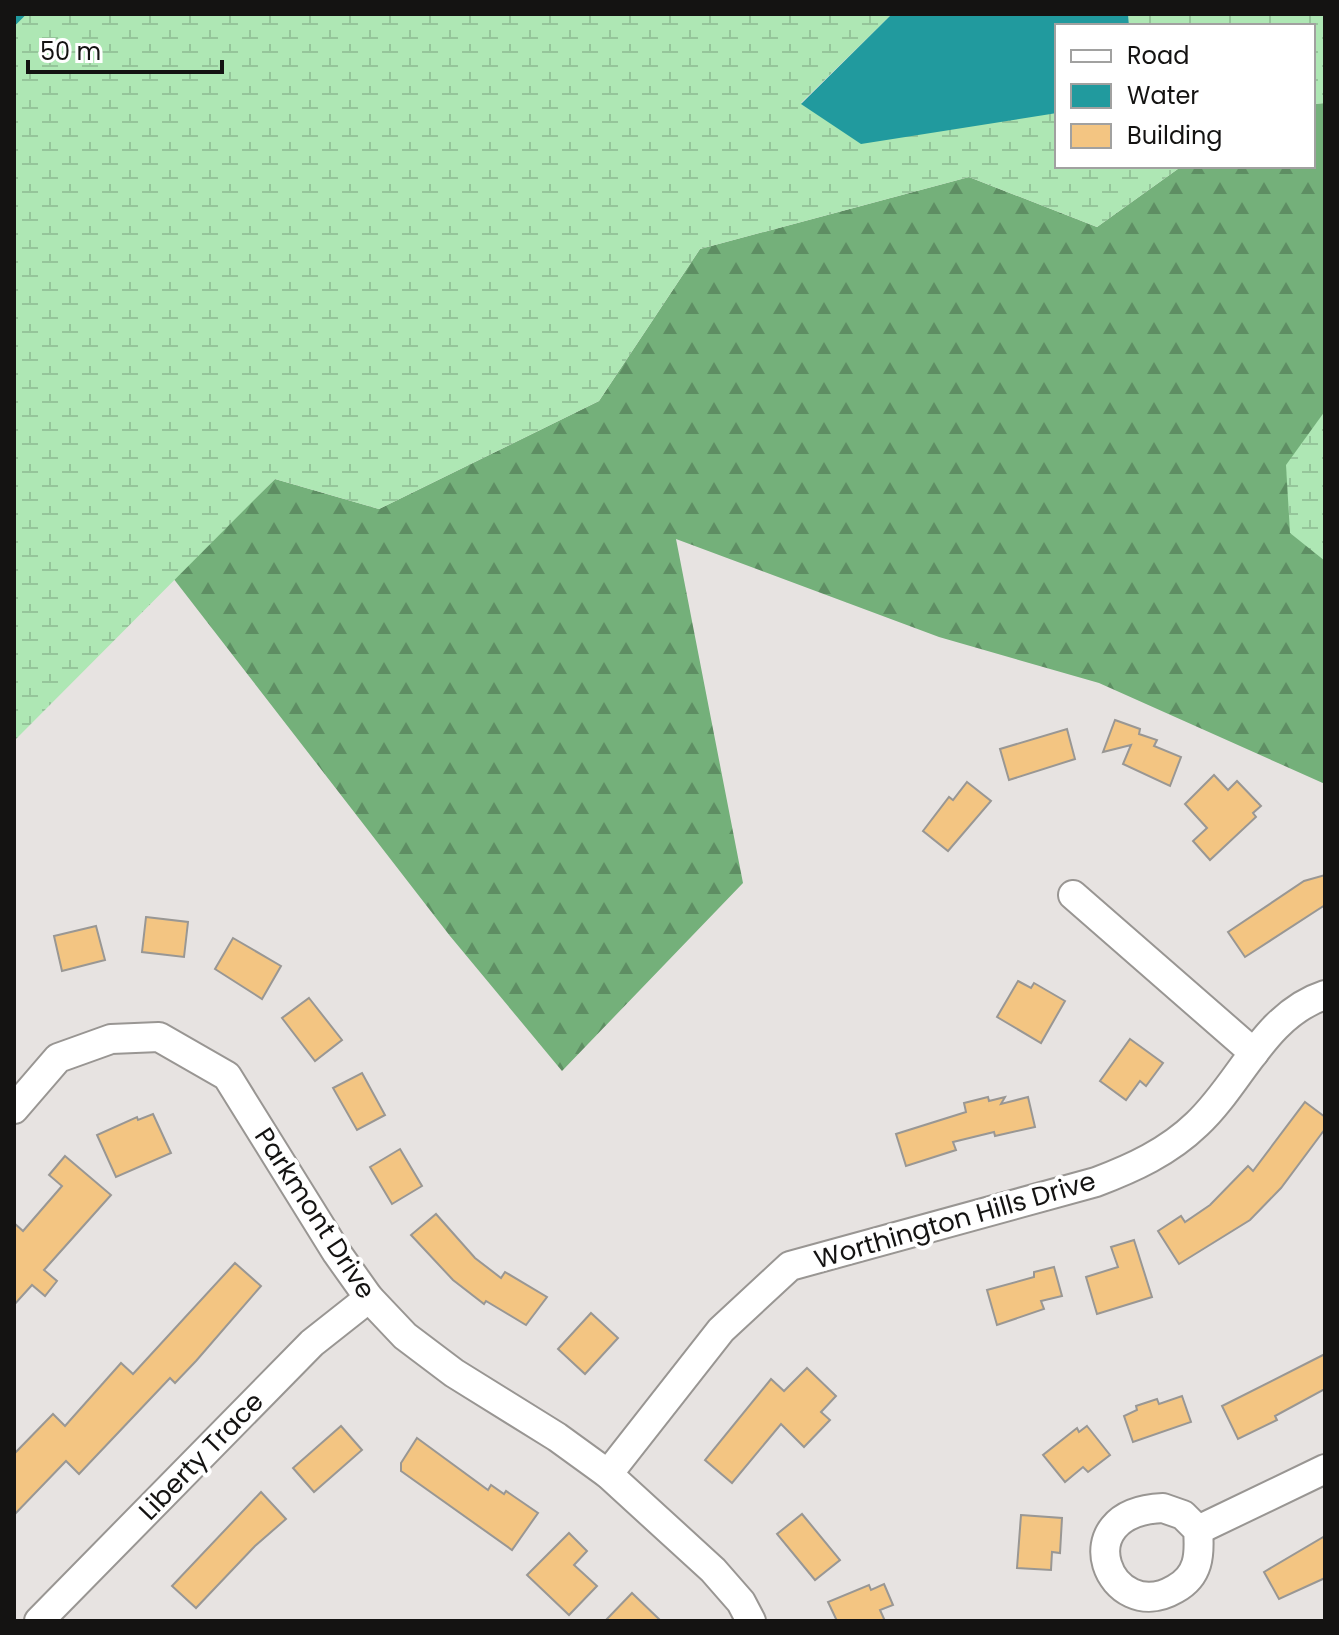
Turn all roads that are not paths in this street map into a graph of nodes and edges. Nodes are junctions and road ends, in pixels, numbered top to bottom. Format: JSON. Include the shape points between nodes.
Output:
{"nodes":[{"id":1,"x":1073,"y":895,"type":"dead end"},
{"id":2,"x":1325,"y":995,"type":"edge"},
{"id":3,"x":1254,"y":1053,"type":"junction"},
{"id":4,"x":14,"y":1109,"type":"edge"},
{"id":5,"x":369,"y":1298,"type":"junction"},
{"id":6,"x":1325,"y":1469,"type":"edge"},
{"id":7,"x":608,"y":1474,"type":"junction"},
{"id":8,"x":1198,"y":1530,"type":"dead end"},
{"id":9,"x":39,"y":1621,"type":"edge"},
{"id":10,"x":751,"y":1621,"type":"edge"}],
"edges":[{"from":1,"to":3,"type":"street"},
{"from":2,"to":3,"type":"street","name":"Worthington Hills Drive","via":[[1278,1023]]},
{"from":3,"to":7,"type":"street","name":"Worthington Hills Drive","via":[[1199,1123],[1166,1150],[1132,1168],[790,1266],[721,1330]]},
{"from":4,"to":5,"type":"street","name":"Parkmont Drive","via":[[58,1058],[111,1039],[159,1037],[227,1076]]},
{"from":5,"to":7,"type":"street","name":"Parkmont Drive","via":[[405,1336],[454,1373]]},
{"from":5,"to":9,"type":"street","name":"Liberty Trace","via":[[312,1343]]},
{"from":6,"to":8,"type":"street"},
{"from":7,"to":10,"type":"street","name":"Parkmont Drive","via":[[713,1570]]}]}
